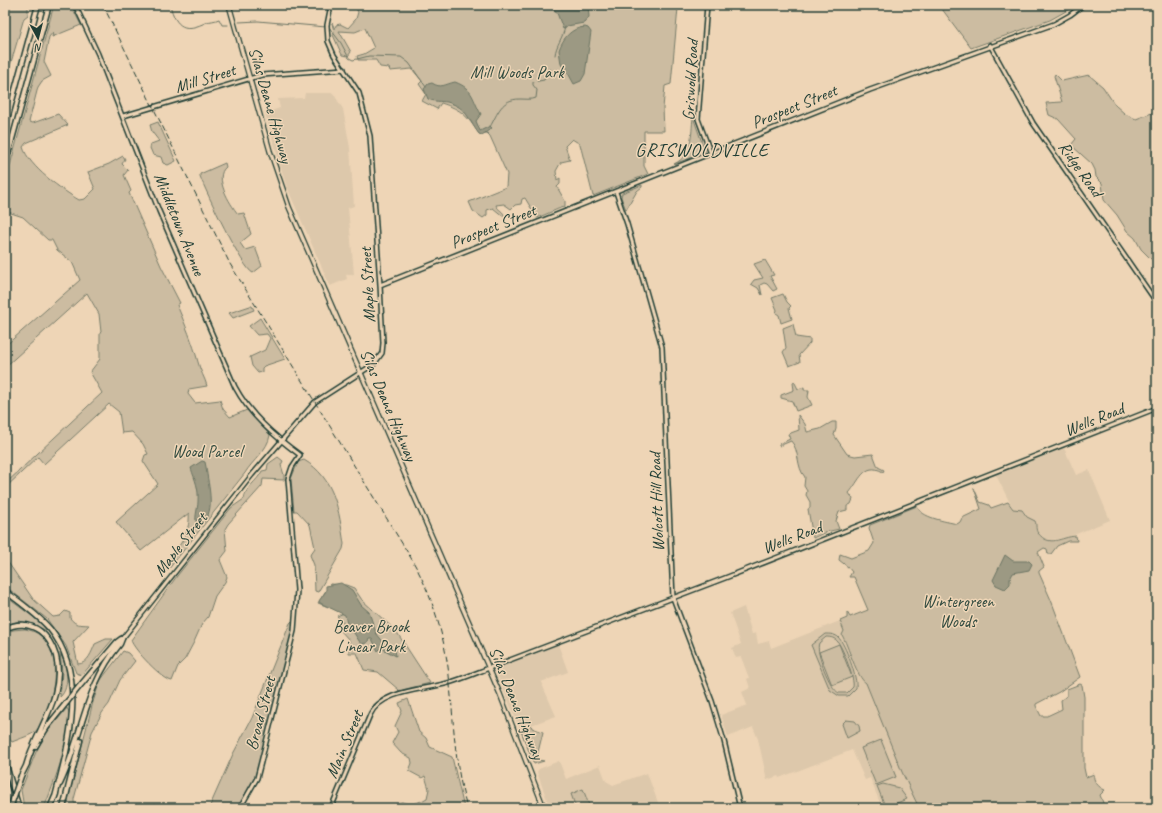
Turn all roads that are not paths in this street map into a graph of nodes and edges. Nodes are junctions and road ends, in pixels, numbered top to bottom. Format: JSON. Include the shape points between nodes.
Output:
{"nodes":[{"id":1,"x":38,"y":5,"type":"edge"},
{"id":2,"x":49,"y":5,"type":"edge"},
{"id":3,"x":75,"y":5,"type":"edge"},
{"id":4,"x":228,"y":5,"type":"edge"},
{"id":5,"x":331,"y":5,"type":"edge"},
{"id":6,"x":707,"y":5,"type":"edge"},
{"id":7,"x":1083,"y":5,"type":"edge"},
{"id":8,"x":990,"y":45,"type":"junction"},
{"id":9,"x":344,"y":69,"type":"junction"},
{"id":10,"x":249,"y":78,"type":"junction"},
{"id":11,"x":123,"y":116,"type":"junction"},
{"id":12,"x":5,"y":127,"type":"edge"},
{"id":13,"x":711,"y":154,"type":"junction"},
{"id":14,"x":5,"y":165,"type":"edge"},
{"id":15,"x":616,"y":192,"type":"junction"},
{"id":16,"x":380,"y":285,"type":"junction"},
{"id":17,"x":1157,"y":303,"type":"edge"},
{"id":18,"x":360,"y":371,"type":"junction"},
{"id":19,"x":1157,"y":408,"type":"edge"},
{"id":20,"x":280,"y":440,"type":"junction"},
{"id":21,"x":288,"y":479,"type":"joint"},
{"id":22,"x":5,"y":591,"type":"edge"},
{"id":23,"x":673,"y":598,"type":"junction"},
{"id":24,"x":5,"y":629,"type":"edge"},
{"id":25,"x":122,"y":639,"type":"junction"},
{"id":26,"x":489,"y":668,"type":"junction"},
{"id":27,"x":435,"y":686,"type":"joint"},
{"id":28,"x":82,"y":724,"type":"junction"},
{"id":29,"x":5,"y":762,"type":"edge"},
{"id":30,"x":26,"y":766,"type":"junction"},
{"id":31,"x":5,"y":784,"type":"edge"},
{"id":32,"x":55,"y":797,"type":"junction"},
{"id":33,"x":11,"y":808,"type":"edge"},
{"id":34,"x":18,"y":808,"type":"edge"},
{"id":35,"x":50,"y":808,"type":"edge"},
{"id":36,"x":63,"y":808,"type":"edge"},
{"id":37,"x":240,"y":808,"type":"edge"},
{"id":38,"x":331,"y":808,"type":"edge"},
{"id":39,"x":544,"y":808,"type":"edge"},
{"id":40,"x":740,"y":808,"type":"edge"}],
"edges":[{"from":1,"to":12,"type":"highway"},
{"from":2,"to":14,"type":"highway"},
{"from":3,"to":11,"type":"street","name":"Middletown Avenue"},
{"from":4,"to":10,"type":"main road","name":"Silas Deane Highway"},
{"from":5,"to":9,"type":"street","name":"Maple Street","via":[[327,27],[331,48]]},
{"from":6,"to":13,"type":"street","name":"Griswold Road","via":[[698,115],[699,125]]},
{"from":7,"to":8,"type":"street","name":"Prospect Street","via":[[1057,22]]},
{"from":8,"to":13,"type":"street","name":"Prospect Street"},
{"from":8,"to":17,"type":"street","name":"Ridge Road","via":[[1031,119]]},
{"from":9,"to":10,"type":"street","name":"Mill Street","via":[[274,73]]},
{"from":9,"to":16,"type":"street","name":"Maple Street","via":[[360,96],[370,136]]},
{"from":10,"to":11,"type":"street","name":"Mill Street"},
{"from":10,"to":18,"type":"main road","name":"Silas Deane Highway","via":[[274,165],[289,206]]},
{"from":11,"to":20,"type":"street","name":"Middletown Avenue","via":[[159,211],[235,387],[248,407]]},
{"from":13,"to":15,"type":"street","name":"Prospect Street"},
{"from":15,"to":16,"type":"street","name":"Prospect Street"},
{"from":15,"to":23,"type":"street","name":"Wolcott Hill Road","via":[[662,347]]},
{"from":16,"to":18,"type":"street","name":"Maple Street","via":[[383,349],[376,362]]},
{"from":18,"to":20,"type":"street","name":"Maple Street","via":[[319,398]]},
{"from":18,"to":26,"type":"main road","name":"Silas Deane Highway"},
{"from":19,"to":23,"type":"street","name":"Wells Road"},
{"from":20,"to":21,"type":"street","name":"Middletown Avenue","via":[[300,455]]},
{"from":20,"to":25,"type":"street","name":"Maple Street"},
{"from":21,"to":37,"type":"street","name":"Broad Street","via":[[297,590],[296,620],[257,778]]},
{"from":22,"to":32,"type":"highway","via":[[50,628],[61,646],[69,667],[72,688],[71,724]]},
{"from":23,"to":26,"type":"street","name":"Wells Road"},
{"from":23,"to":40,"type":"street","name":"Wolcott Hill Road","via":[[712,701]]},
{"from":24,"to":30,"type":"highway","via":[[23,625],[39,630],[52,644],[58,666],[55,699]]},
{"from":25,"to":28,"type":"highway","via":[[96,680]]},
{"from":25,"to":30,"type":"highway","bridge":true,"via":[[116,642],[44,732]]},
{"from":26,"to":27,"type":"street","name":"Wells Road"},
{"from":26,"to":39,"type":"main road","name":"Silas Deane Highway"},
{"from":27,"to":38,"type":"street","name":"Main Street","via":[[395,695],[376,704]]},
{"from":28,"to":32,"type":"highway","via":[[73,755]]},
{"from":28,"to":36,"type":"highway"},
{"from":29,"to":34,"type":"highway"},
{"from":30,"to":33,"type":"highway","bridge":true},
{"from":31,"to":33,"type":"highway"},
{"from":32,"to":35,"type":"highway"}]}
